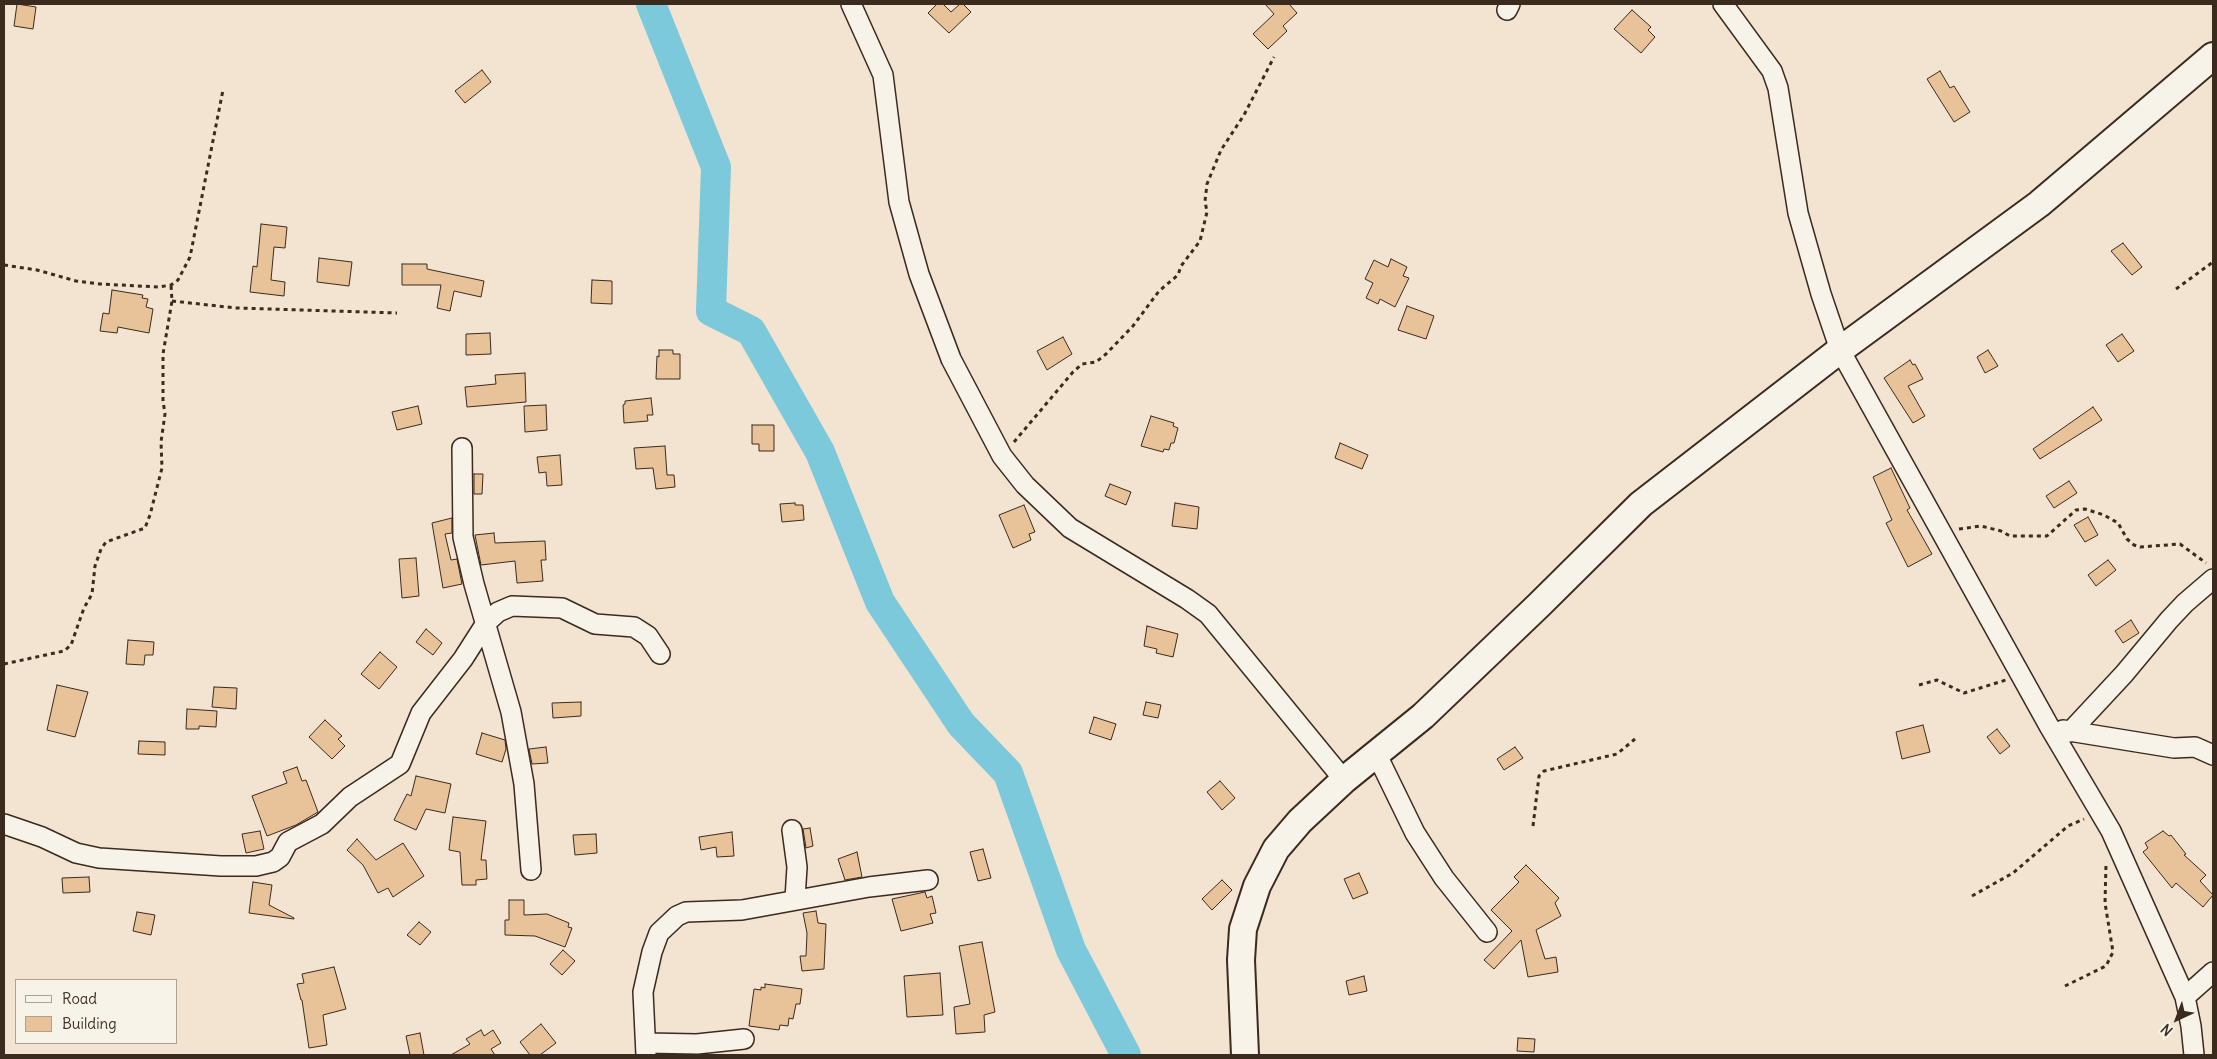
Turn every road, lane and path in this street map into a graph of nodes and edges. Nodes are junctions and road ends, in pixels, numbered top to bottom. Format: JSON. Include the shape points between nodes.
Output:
{"nodes":[{"id":1,"x":1723,"y":4,"type":"edge"},
{"id":2,"x":858,"y":8,"type":"edge"},
{"id":3,"x":2213,"y":56,"type":"edge"},
{"id":4,"x":1274,"y":57,"type":"dead end"},
{"id":5,"x":223,"y":90,"type":"dead end"},
{"id":6,"x":2213,"y":262,"type":"edge"},
{"id":7,"x":4,"y":265,"type":"edge"},
{"id":8,"x":171,"y":285,"type":"junction"},
{"id":9,"x":2176,"y":289,"type":"dead end"},
{"id":10,"x":172,"y":301,"type":"junction"},
{"id":11,"x":397,"y":312,"type":"dead end"},
{"id":12,"x":1840,"y":350,"type":"junction"},
{"id":13,"x":462,"y":448,"type":"dead end"},
{"id":14,"x":1002,"y":456,"type":"junction"},
{"id":15,"x":1941,"y":532,"type":"junction"},
{"id":16,"x":2213,"y":570,"type":"edge"},
{"id":17,"x":2213,"y":579,"type":"edge"},
{"id":18,"x":486,"y":623,"type":"junction"},
{"id":19,"x":660,"y":654,"type":"dead end"},
{"id":20,"x":4,"y":664,"type":"edge"},
{"id":21,"x":2021,"y":676,"type":"junction"},
{"id":22,"x":1919,"y":685,"type":"dead end"},
{"id":23,"x":2048,"y":726,"type":"junction"},
{"id":24,"x":2070,"y":732,"type":"junction"},
{"id":25,"x":1635,"y":739,"type":"dead end"},
{"id":26,"x":1376,"y":753,"type":"junction"},
{"id":27,"x":2213,"y":755,"type":"edge"},
{"id":28,"x":1344,"y":780,"type":"junction"},
{"id":29,"x":2100,"y":811,"type":"junction"},
{"id":30,"x":4,"y":824,"type":"edge"},
{"id":31,"x":1533,"y":826,"type":"dead end"},
{"id":32,"x":792,"y":830,"type":"dead end"},
{"id":33,"x":2111,"y":832,"type":"junction"},
{"id":34,"x":531,"y":870,"type":"dead end"},
{"id":35,"x":928,"y":880,"type":"dead end"},
{"id":36,"x":1972,"y":896,"type":"dead end"},
{"id":37,"x":795,"y":899,"type":"junction"},
{"id":38,"x":1487,"y":932,"type":"dead end"},
{"id":39,"x":2213,"y":972,"type":"edge"},
{"id":40,"x":2065,"y":986,"type":"dead end"},
{"id":41,"x":2185,"y":997,"type":"junction"},
{"id":42,"x":744,"y":1039,"type":"dead end"},
{"id":43,"x":646,"y":1049,"type":"edge"},
{"id":44,"x":1245,"y":1055,"type":"edge"},
{"id":45,"x":2194,"y":1055,"type":"edge"}],
"edges":[{"from":1,"to":12,"type":"street","via":[[1772,71],[1778,88],[1798,213],[1820,294]]},
{"from":2,"to":14,"type":"street","via":[[883,75],[899,202],[919,274],[952,359]]},
{"from":3,"to":12,"type":"main road","via":[[2040,204]]},
{"from":4,"to":14,"type":"path","via":[[1244,115],[1221,150],[1207,184],[1207,212],[1200,241],[1178,275],[1159,292],[1106,354],[1096,362],[1082,364],[1073,372]]},
{"from":5,"to":8,"type":"path","via":[[190,257],[178,280]]},
{"from":6,"to":9,"type":"path"},
{"from":7,"to":8,"type":"path","via":[[100,284]]},
{"from":8,"to":10,"type":"path"},
{"from":10,"to":11,"type":"path","via":[[236,308]]},
{"from":10,"to":20,"type":"path","via":[[163,354],[165,414],[162,468],[145,528],[106,542],[100,549],[92,594],[71,645],[64,651]]},
{"from":12,"to":15,"type":"street"},
{"from":12,"to":26,"type":"main road","via":[[1640,504],[1423,716]]},
{"from":13,"to":18,"type":"street","via":[[463,537]]},
{"from":14,"to":28,"type":"street","via":[[1025,485],[1070,528],[1208,614]]},
{"from":15,"to":16,"type":"path","via":[[1981,526],[2010,536],[2047,536],[2076,510],[2085,509],[2118,523],[2134,545],[2180,544]]},
{"from":15,"to":21,"type":"street"},
{"from":17,"to":24,"type":"street","via":[[2169,620]]},
{"from":18,"to":19,"type":"street","via":[[498,612],[512,606],[562,608],[595,624],[634,628],[648,636]]},
{"from":18,"to":30,"type":"street","via":[[421,713],[400,764],[356,792],[322,824],[288,842],[280,857],[273,862],[256,866],[221,866],[99,858],[76,853],[42,836]]},
{"from":18,"to":34,"type":"street","via":[[511,712],[524,784]]},
{"from":21,"to":22,"type":"path","via":[[1964,693],[1937,680]]},
{"from":21,"to":23,"type":"street"},
{"from":23,"to":24,"type":"street"},
{"from":23,"to":29,"type":"street"},
{"from":24,"to":27,"type":"street","via":[[2174,748],[2196,747]]},
{"from":25,"to":31,"type":"path","via":[[1617,754],[1544,771],[1539,776]]},
{"from":26,"to":28,"type":"main road"},
{"from":26,"to":38,"type":"street","via":[[1415,833],[1444,878]]},
{"from":28,"to":44,"type":"main road","via":[[1300,821],[1276,849],[1257,886],[1243,929]]},
{"from":29,"to":33,"type":"street"},
{"from":29,"to":36,"type":"path","via":[[2068,826],[2013,873]]},
{"from":32,"to":37,"type":"street","via":[[797,867]]},
{"from":33,"to":40,"type":"path","via":[[2105,868],[2105,903],[2113,952],[2106,966]]},
{"from":33,"to":41,"type":"street"},
{"from":35,"to":37,"type":"street"},
{"from":37,"to":43,"type":"street","via":[[742,910],[686,912],[666,925],[654,943],[643,992]]},
{"from":39,"to":41,"type":"street"},
{"from":41,"to":45,"type":"street"},
{"from":42,"to":43,"type":"street"}]}
